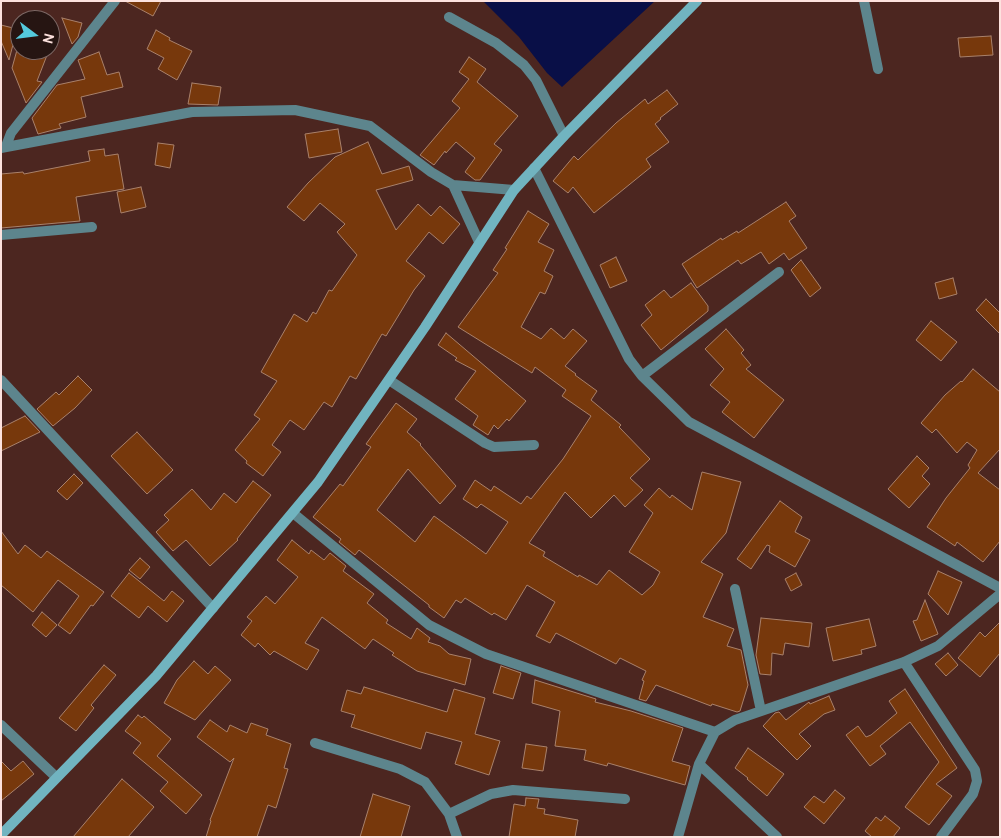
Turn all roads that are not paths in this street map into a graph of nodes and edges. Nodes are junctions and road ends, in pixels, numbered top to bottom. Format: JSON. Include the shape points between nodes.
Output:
{"nodes":[{"id":1,"x":115,"y":1,"type":"edge"},
{"id":2,"x":697,"y":1,"type":"edge"},
{"id":3,"x":864,"y":1,"type":"edge"},
{"id":4,"x":449,"y":17,"type":"dead end"},
{"id":5,"x":878,"y":69,"type":"dead end"},
{"id":6,"x":564,"y":136,"type":"junction"},
{"id":7,"x":4,"y":147,"type":"edge"},
{"id":8,"x":534,"y":168,"type":"junction"},
{"id":9,"x":453,"y":185,"type":"junction"},
{"id":10,"x":514,"y":190,"type":"junction"},
{"id":11,"x":92,"y":227,"type":"dead end"},
{"id":12,"x":1,"y":235,"type":"edge"},
{"id":13,"x":479,"y":242,"type":"junction"},
{"id":14,"x":779,"y":272,"type":"dead end"},
{"id":15,"x":642,"y":376,"type":"junction"},
{"id":16,"x":1,"y":380,"type":"edge"},
{"id":17,"x":388,"y":380,"type":"junction"},
{"id":18,"x":534,"y":445,"type":"dead end"},
{"id":19,"x":293,"y":513,"type":"junction"},
{"id":20,"x":735,"y":588,"type":"dead end"},
{"id":21,"x":1000,"y":588,"type":"edge"},
{"id":22,"x":1000,"y":594,"type":"edge"},
{"id":23,"x":213,"y":608,"type":"junction"},
{"id":24,"x":904,"y":662,"type":"junction"},
{"id":25,"x":761,"y":711,"type":"junction"},
{"id":26,"x":1,"y":725,"type":"edge"},
{"id":27,"x":715,"y":732,"type":"junction"},
{"id":28,"x":315,"y":743,"type":"dead end"},
{"id":29,"x":699,"y":764,"type":"junction"},
{"id":30,"x":56,"y":777,"type":"junction"},
{"id":31,"x":625,"y":799,"type":"dead end"},
{"id":32,"x":449,"y":814,"type":"junction"},
{"id":33,"x":1,"y":835,"type":"edge"},
{"id":34,"x":457,"y":837,"type":"edge"},
{"id":35,"x":678,"y":837,"type":"edge"},
{"id":36,"x":777,"y":837,"type":"edge"},
{"id":37,"x":941,"y":837,"type":"edge"}],
"edges":[{"from":1,"to":7,"type":"street","via":[[11,133]]},
{"from":2,"to":6,"type":"main road"},
{"from":3,"to":5,"type":"street"},
{"from":4,"to":6,"type":"street","via":[[496,43],[524,65],[536,80]]},
{"from":6,"to":8,"type":"main road"},
{"from":7,"to":9,"type":"street","via":[[192,112],[295,110],[370,126]]},
{"from":8,"to":10,"type":"main road"},
{"from":8,"to":15,"type":"street","via":[[629,359]]},
{"from":9,"to":10,"type":"street"},
{"from":9,"to":13,"type":"street"},
{"from":10,"to":13,"type":"main road"},
{"from":11,"to":12,"type":"street"},
{"from":13,"to":17,"type":"main road"},
{"from":14,"to":15,"type":"street"},
{"from":15,"to":21,"type":"street","via":[[689,422]]},
{"from":16,"to":23,"type":"street"},
{"from":17,"to":18,"type":"street","via":[[485,443],[494,447]]},
{"from":17,"to":19,"type":"main road"},
{"from":19,"to":23,"type":"main road"},
{"from":19,"to":27,"type":"street","via":[[430,625],[470,646]]},
{"from":20,"to":25,"type":"street"},
{"from":22,"to":24,"type":"street","via":[[938,646]]},
{"from":23,"to":30,"type":"main road","via":[[156,676]]},
{"from":24,"to":25,"type":"street"},
{"from":24,"to":37,"type":"street","via":[[975,770],[977,781],[973,794]]},
{"from":25,"to":27,"type":"street","via":[[735,720]]},
{"from":26,"to":30,"type":"street"},
{"from":27,"to":29,"type":"street"},
{"from":28,"to":32,"type":"street","via":[[400,769],[425,782]]},
{"from":29,"to":35,"type":"street"},
{"from":29,"to":36,"type":"street"},
{"from":30,"to":33,"type":"main road"},
{"from":31,"to":32,"type":"street","via":[[512,790],[491,794]]},
{"from":32,"to":34,"type":"street"}]}
